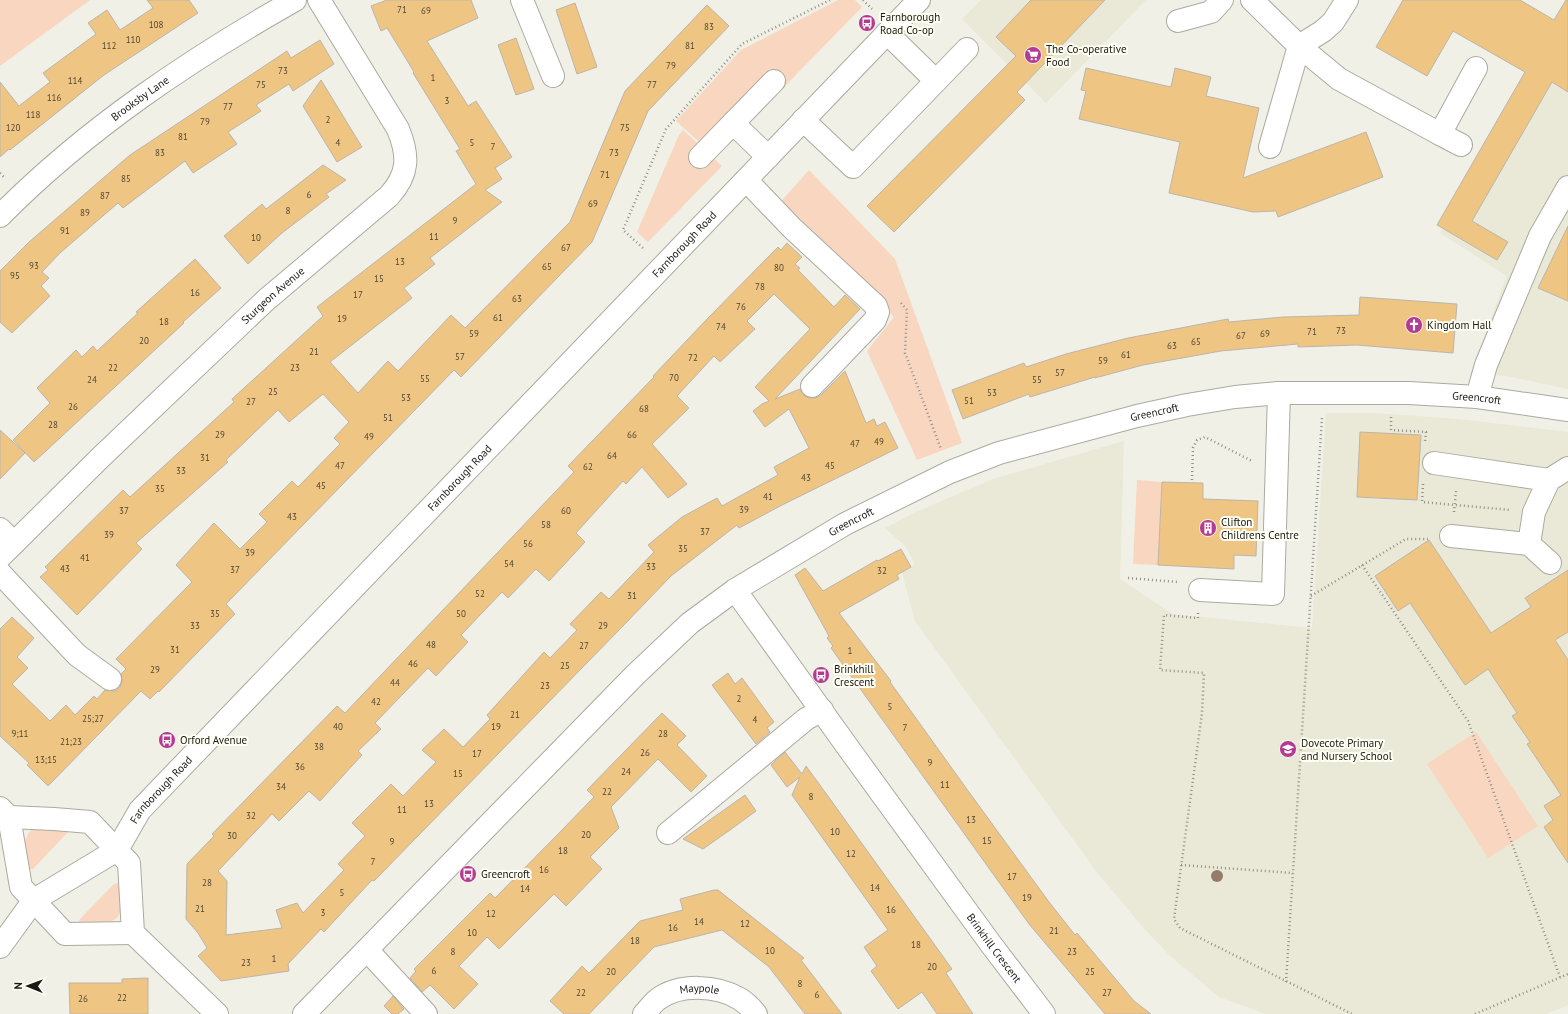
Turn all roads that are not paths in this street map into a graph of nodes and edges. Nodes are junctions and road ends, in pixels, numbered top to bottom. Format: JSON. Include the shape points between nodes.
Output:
{"nodes":[{"id":1,"x":294,"y":0,"type":"edge"},
{"id":2,"x":319,"y":0,"type":"edge"},
{"id":3,"x":522,"y":0,"type":"edge"},
{"id":4,"x":918,"y":0,"type":"edge"},
{"id":5,"x":1222,"y":0,"type":"edge"},
{"id":6,"x":1252,"y":0,"type":"edge"},
{"id":7,"x":1347,"y":0,"type":"edge"},
{"id":8,"x":1178,"y":21,"type":"dead end"},
{"id":9,"x":887,"y":33,"type":"junction"},
{"id":10,"x":1299,"y":46,"type":"junction"},
{"id":11,"x":967,"y":49,"type":"dead end"},
{"id":12,"x":1476,"y":68,"type":"dead end"},
{"id":13,"x":553,"y":76,"type":"dead end"},
{"id":14,"x":936,"y":81,"type":"junction"},
{"id":15,"x":774,"y":82,"type":"dead end"},
{"id":16,"x":804,"y":120,"type":"junction"},
{"id":17,"x":733,"y":123,"type":"junction"},
{"id":18,"x":1440,"y":134,"type":"junction"},
{"id":19,"x":1461,"y":145,"type":"dead end"},
{"id":20,"x":1270,"y":146,"type":"dead end"},
{"id":21,"x":768,"y":156,"type":"junction"},
{"id":22,"x":700,"y":157,"type":"dead end"},
{"id":23,"x":746,"y":180,"type":"junction"},
{"id":24,"x":1568,"y":187,"type":"edge"},
{"id":25,"x":0,"y":216,"type":"edge"},
{"id":26,"x":812,"y":386,"type":"dead end"},
{"id":27,"x":1279,"y":393,"type":"junction"},
{"id":28,"x":1477,"y":397,"type":"junction"},
{"id":29,"x":1568,"y":410,"type":"edge"},
{"id":30,"x":1434,"y":463,"type":"dead end"},
{"id":31,"x":1568,"y":468,"type":"edge"},
{"id":32,"x":1549,"y":480,"type":"junction"},
{"id":33,"x":1451,"y":536,"type":"road end"},
{"id":34,"x":5,"y":543,"type":"edge"},
{"id":35,"x":1529,"y":544,"type":"junction"},
{"id":36,"x":1550,"y":563,"type":"dead end"},
{"id":37,"x":0,"y":573,"type":"edge"},
{"id":38,"x":736,"y":590,"type":"junction"},
{"id":39,"x":1200,"y":590,"type":"road end"},
{"id":40,"x":110,"y":679,"type":"dead end"},
{"id":41,"x":822,"y":710,"type":"junction"},
{"id":42,"x":5,"y":813,"type":"edge"},
{"id":43,"x":668,"y":833,"type":"dead end"},
{"id":44,"x":117,"y":850,"type":"junction"},
{"id":45,"x":34,"y":900,"type":"junction"},
{"id":46,"x":133,"y":933,"type":"junction"},
{"id":47,"x":0,"y":947,"type":"edge"},
{"id":48,"x":366,"y":950,"type":"junction"},
{"id":49,"x":1038,"y":1012,"type":"edge"},
{"id":50,"x":217,"y":1014,"type":"edge"},
{"id":51,"x":304,"y":1014,"type":"edge"},
{"id":52,"x":426,"y":1014,"type":"edge"},
{"id":53,"x":644,"y":1014,"type":"edge"},
{"id":54,"x":756,"y":1014,"type":"edge"}],
"edges":[{"from":1,"to":25,"type":"street","name":"Brooksby Lane","via":[[203,55],[142,96],[55,163]]},
{"from":2,"to":34,"type":"street","name":"Sturgeon Avenue","via":[[398,129],[406,156],[399,185],[384,201],[266,300]]},
{"from":3,"to":13,"type":"street"},
{"from":4,"to":9,"type":"street","name":"Farnborough Road"},
{"from":5,"to":8,"type":"street","via":[[1211,12]]},
{"from":6,"to":10,"type":"street"},
{"from":7,"to":10,"type":"street","via":[[1333,22]]},
{"from":9,"to":14,"type":"street"},
{"from":9,"to":16,"type":"street","name":"Farnborough Road"},
{"from":10,"to":18,"type":"street","via":[[1339,79]]},
{"from":10,"to":20,"type":"street"},
{"from":11,"to":14,"type":"street"},
{"from":12,"to":18,"type":"street"},
{"from":14,"to":16,"type":"street","via":[[853,168]]},
{"from":15,"to":17,"type":"street"},
{"from":16,"to":21,"type":"street","name":"Farnborough Road"},
{"from":17,"to":21,"type":"street"},
{"from":17,"to":22,"type":"street"},
{"from":18,"to":19,"type":"street"},
{"from":21,"to":23,"type":"street","name":"Farnborough Road"},
{"from":23,"to":26,"type":"street","via":[[792,228],[876,306],[878,312],[875,320]]},
{"from":23,"to":44,"type":"street","name":"Farnborough Road","via":[[140,810]]},
{"from":24,"to":28,"type":"street","via":[[1540,236],[1486,365]]},
{"from":27,"to":28,"type":"street","name":"Greencroft","via":[[1410,393]]},
{"from":27,"to":38,"type":"street","name":"Greencroft","via":[[1187,405],[999,453],[950,472],[845,524]]},
{"from":27,"to":39,"type":"street","via":[[1273,594]]},
{"from":28,"to":29,"type":"street","name":"Greencroft"},
{"from":30,"to":32,"type":"street"},
{"from":31,"to":32,"type":"street"},
{"from":32,"to":35,"type":"street","via":[[1534,512]]},
{"from":33,"to":35,"type":"street"},
{"from":35,"to":36,"type":"street"},
{"from":37,"to":40,"type":"street","via":[[77,655]]},
{"from":38,"to":41,"type":"street","name":"Brinkhill Crescent"},
{"from":38,"to":48,"type":"street","name":"Greencroft","via":[[690,623],[635,675]]},
{"from":41,"to":43,"type":"street","via":[[806,720]]},
{"from":41,"to":49,"type":"street","name":"Brinkhill Crescent"},
{"from":42,"to":44,"type":"street","via":[[89,821]]},
{"from":42,"to":45,"type":"street","via":[[21,887]]},
{"from":44,"to":45,"type":"street","name":"Farnborough Road"},
{"from":44,"to":46,"type":"street","via":[[129,862]]},
{"from":45,"to":46,"type":"street","via":[[65,934]]},
{"from":45,"to":47,"type":"street","name":"Farnborough Road"},
{"from":46,"to":50,"type":"street"},
{"from":48,"to":51,"type":"street","name":"Greencroft"},
{"from":48,"to":52,"type":"street"},
{"from":53,"to":54,"type":"street","name":"Maypole","via":[[657,1000],[677,990],[700,988],[722,991],[741,999]]}]}
